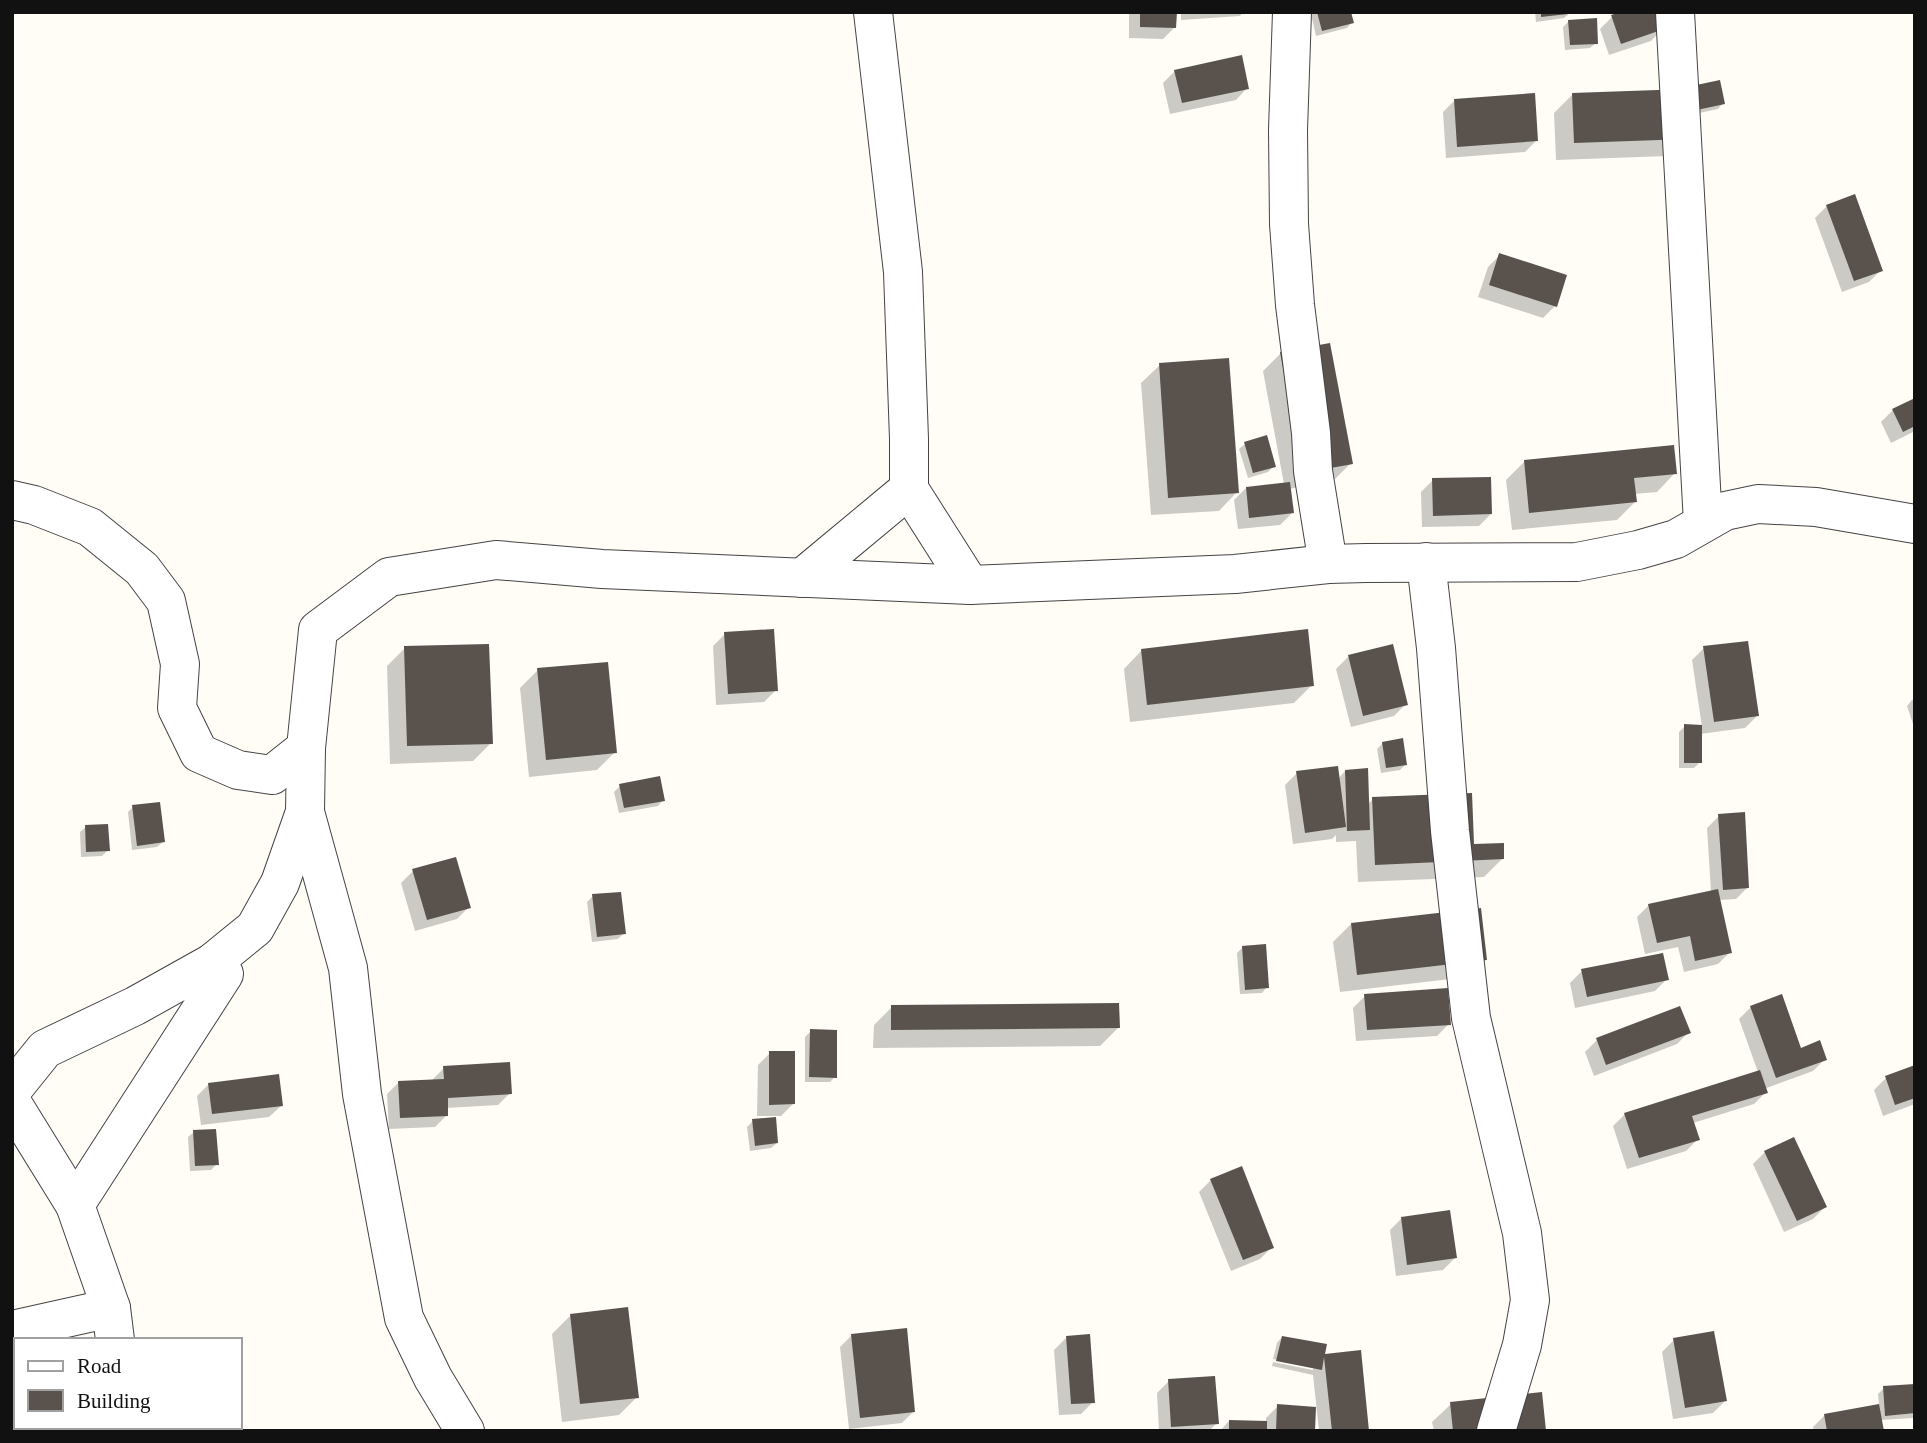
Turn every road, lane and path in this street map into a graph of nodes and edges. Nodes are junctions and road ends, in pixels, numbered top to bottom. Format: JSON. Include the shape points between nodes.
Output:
{"nodes":[{"id":1,"x":873,"y":12,"type":"edge"},
{"id":2,"x":1292,"y":12,"type":"edge"},
{"id":3,"x":1675,"y":12,"type":"edge"},
{"id":4,"x":909,"y":489,"type":"junction"},
{"id":5,"x":12,"y":500,"type":"edge"},
{"id":6,"x":1703,"y":523,"type":"junction"},
{"id":7,"x":1915,"y":524,"type":"edge"},
{"id":8,"x":1426,"y":562,"type":"junction"},
{"id":9,"x":1328,"y":564,"type":"junction"},
{"id":10,"x":802,"y":578,"type":"junction"},
{"id":11,"x":970,"y":585,"type":"junction"},
{"id":12,"x":306,"y":748,"type":"junction"},
{"id":13,"x":305,"y":812,"type":"junction"},
{"id":14,"x":212,"y":963,"type":"junction"},
{"id":15,"x":12,"y":1090,"type":"edge"},
{"id":16,"x":12,"y":1103,"type":"edge"},
{"id":17,"x":75,"y":1205,"type":"junction"},
{"id":18,"x":113,"y":1324,"type":"edge"},
{"id":19,"x":12,"y":1330,"type":"edge"},
{"id":20,"x":465,"y":1431,"type":"edge"},
{"id":21,"x":1496,"y":1431,"type":"edge"}],
"edges":[{"from":1,"to":4,"type":"street","via":[[903,272]]},
{"from":2,"to":9,"type":"street","via":[[1289,224],[1313,471]]},
{"from":3,"to":6,"type":"street"},
{"from":4,"to":10,"type":"street"},
{"from":4,"to":11,"type":"street"},
{"from":5,"to":12,"type":"street","via":[[90,527],[142,569],[166,601],[180,664],[177,708],[199,753],[238,770],[272,775]]},
{"from":6,"to":7,"type":"street","via":[[1725,510],[1758,504]]},
{"from":6,"to":8,"type":"street","via":[[1676,539],[1577,562]]},
{"from":8,"to":9,"type":"street"},
{"from":8,"to":21,"type":"street","via":[[1471,1018],[1521,1233],[1530,1300],[1522,1345]]},
{"from":9,"to":11,"type":"street","via":[[1235,574]]},
{"from":10,"to":11,"type":"street"},
{"from":10,"to":12,"type":"street","via":[[496,560],[389,577],[318,630]]},
{"from":12,"to":13,"type":"street"},
{"from":13,"to":14,"type":"street","via":[[280,883],[255,929]]},
{"from":13,"to":20,"type":"street","via":[[348,968],[362,1094],[404,1318]]},
{"from":14,"to":15,"type":"street","via":[[44,1049]]},
{"from":14,"to":17,"type":"street","via":[[224,974]]},
{"from":16,"to":17,"type":"street"},
{"from":17,"to":18,"type":"street"},
{"from":18,"to":19,"type":"street"}]}
